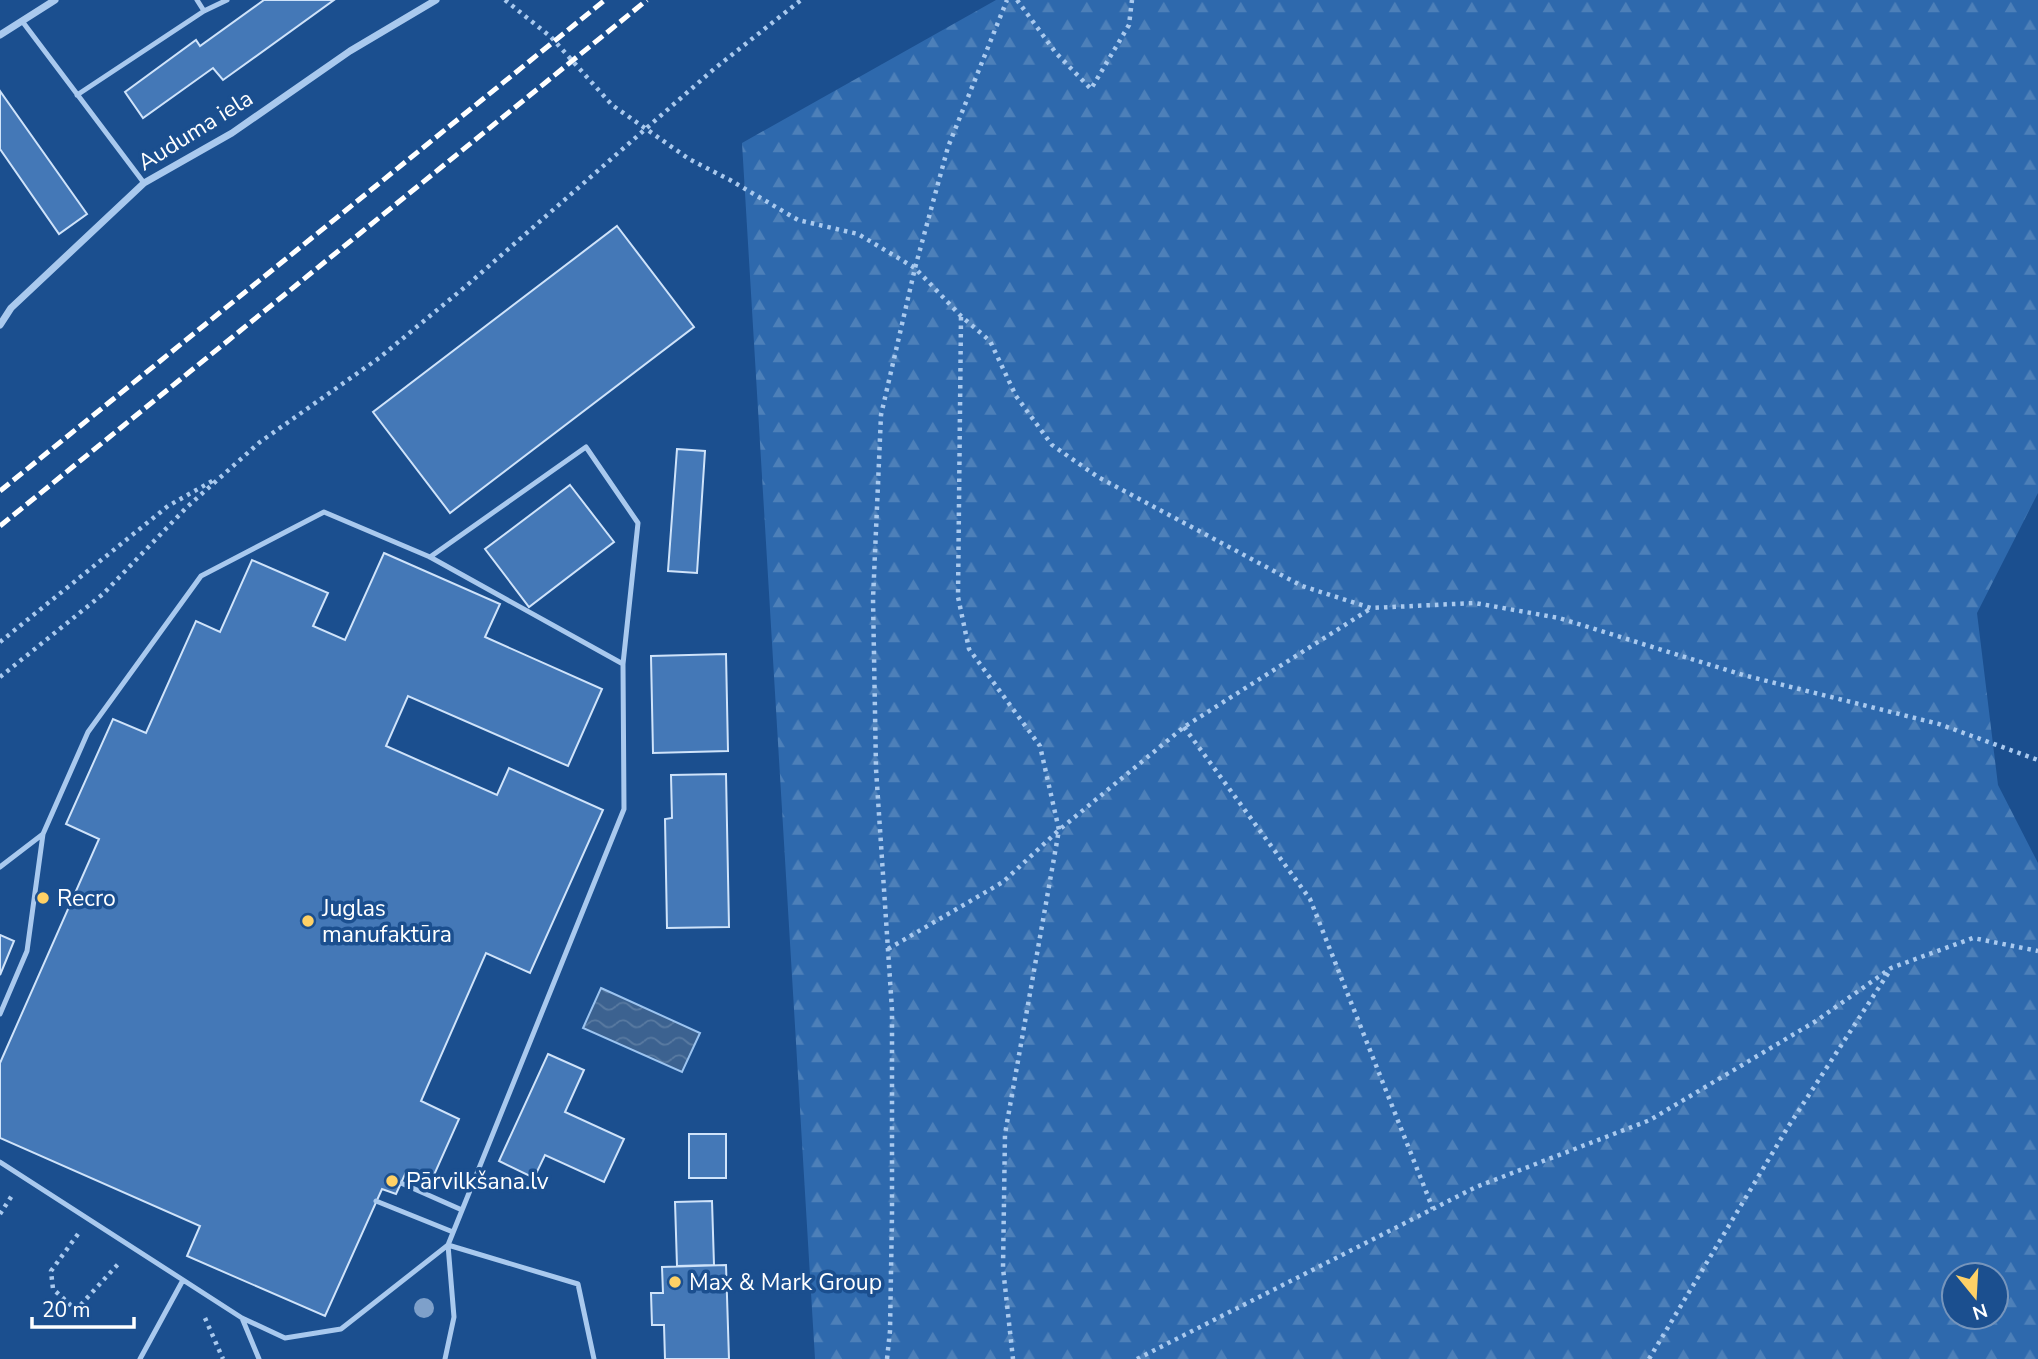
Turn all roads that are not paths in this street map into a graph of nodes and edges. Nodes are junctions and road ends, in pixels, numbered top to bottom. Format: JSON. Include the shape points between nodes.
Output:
{"nodes":[{"id":1,"x":55,"y":0,"type":"edge"},
{"id":2,"x":197,"y":0,"type":"edge"},
{"id":3,"x":228,"y":0,"type":"edge"},
{"id":4,"x":436,"y":0,"type":"edge"},
{"id":5,"x":204,"y":11,"type":"junction"},
{"id":6,"x":22,"y":21,"type":"junction"},
{"id":7,"x":0,"y":35,"type":"edge"},
{"id":8,"x":77,"y":95,"type":"junction"},
{"id":9,"x":144,"y":184,"type":"junction"},
{"id":10,"x":0,"y":325,"type":"edge"},
{"id":11,"x":430,"y":557,"type":"junction"},
{"id":12,"x":623,"y":664,"type":"junction"},
{"id":13,"x":43,"y":834,"type":"junction"},
{"id":14,"x":0,"y":867,"type":"edge"},
{"id":15,"x":0,"y":1014,"type":"edge"},
{"id":16,"x":0,"y":1162,"type":"edge"},
{"id":17,"x":401,"y":1183,"type":"dead end"},
{"id":18,"x":376,"y":1201,"type":"dead end"},
{"id":19,"x":462,"y":1210,"type":"junction"},
{"id":20,"x":453,"y":1233,"type":"junction"},
{"id":21,"x":448,"y":1245,"type":"junction"},
{"id":22,"x":183,"y":1280,"type":"junction"},
{"id":23,"x":242,"y":1318,"type":"junction"},
{"id":24,"x":140,"y":1359,"type":"edge"},
{"id":25,"x":259,"y":1359,"type":"edge"},
{"id":26,"x":445,"y":1359,"type":"edge"},
{"id":27,"x":594,"y":1359,"type":"edge"}],
"edges":[{"from":1,"to":6,"type":"street"},
{"from":2,"to":5,"type":"lane"},
{"from":3,"to":5,"type":"lane"},
{"from":4,"to":9,"type":"street","name":"Auduma iela","via":[[350,51],[232,133]]},
{"from":5,"to":8,"type":"lane"},
{"from":6,"to":7,"type":"street"},
{"from":6,"to":8,"type":"lane"},
{"from":8,"to":9,"type":"lane"},
{"from":9,"to":10,"type":"street","name":"Auduma iela","via":[[11,308]]},
{"from":11,"to":12,"type":"lane"},
{"from":11,"to":12,"type":"lane","via":[[586,447],[638,523]]},
{"from":11,"to":13,"type":"lane","via":[[324,512],[201,576],[88,732]]},
{"from":12,"to":19,"type":"lane","via":[[624,809]]},
{"from":13,"to":14,"type":"lane"},
{"from":13,"to":15,"type":"lane","via":[[27,951]]},
{"from":16,"to":22,"type":"lane"},
{"from":17,"to":19,"type":"lane"},
{"from":18,"to":20,"type":"lane"},
{"from":19,"to":20,"type":"lane"},
{"from":20,"to":21,"type":"lane"},
{"from":21,"to":23,"type":"lane","via":[[341,1329],[285,1338]]},
{"from":21,"to":26,"type":"lane","via":[[454,1317]]},
{"from":21,"to":27,"type":"lane","via":[[578,1284]]},
{"from":22,"to":23,"type":"lane"},
{"from":22,"to":24,"type":"lane"},
{"from":23,"to":25,"type":"lane"}]}
